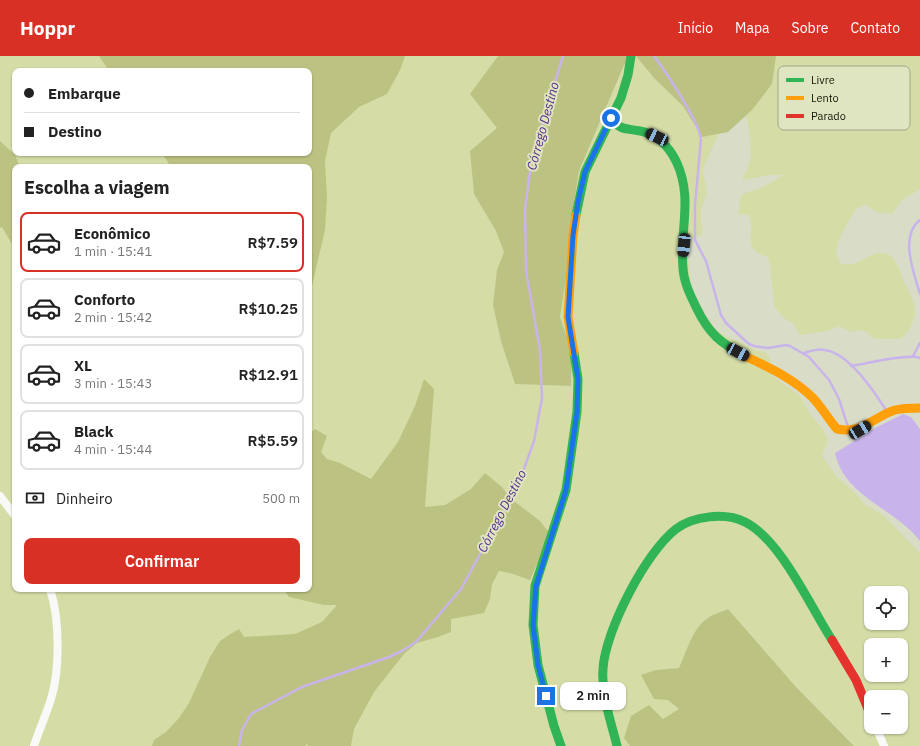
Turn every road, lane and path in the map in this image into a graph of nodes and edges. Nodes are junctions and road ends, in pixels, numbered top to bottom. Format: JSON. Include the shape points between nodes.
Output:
{"nodes":[{"id":1,"x":631,"y":56,"type":"edge"},
{"id":2,"x":611,"y":118,"type":"junction"},
{"id":3,"x":920,"y":408,"type":"edge"},
{"id":4,"x":0,"y":496,"type":"edge"},
{"id":5,"x":12,"y":512,"type":"edge"},
{"id":6,"x":51,"y":592,"type":"edge"},
{"id":7,"x":864,"y":699,"type":"edge"},
{"id":8,"x":879,"y":734,"type":"edge"},
{"id":9,"x":34,"y":746,"type":"edge"},
{"id":10,"x":562,"y":746,"type":"edge"},
{"id":11,"x":617,"y":746,"type":"edge"},
{"id":12,"x":884,"y":746,"type":"edge"}],
"edges":[{"from":1,"to":2,"type":"street","via":[[621,98]]},
{"from":2,"to":3,"type":"street","via":[[617,126],[657,137],[666,144],[679,167],[686,197],[683,270],[686,285],[700,317],[711,333],[726,345],[804,389],[837,429],[860,430],[894,410]]},
{"from":2,"to":10,"type":"street","via":[[585,172],[578,202],[568,310],[578,379],[577,412],[566,490],[536,586],[533,625],[538,665]]},
{"from":4,"to":5,"type":"street"},
{"from":6,"to":9,"type":"street","via":[[56,621],[58,664],[52,698]]},
{"from":7,"to":11,"type":"street","via":[[855,678],[779,554],[762,534],[745,522],[728,518],[701,518],[675,530],[656,551],[622,606],[607,644],[603,668],[604,695]]},
{"from":8,"to":12,"type":"street"}]}
